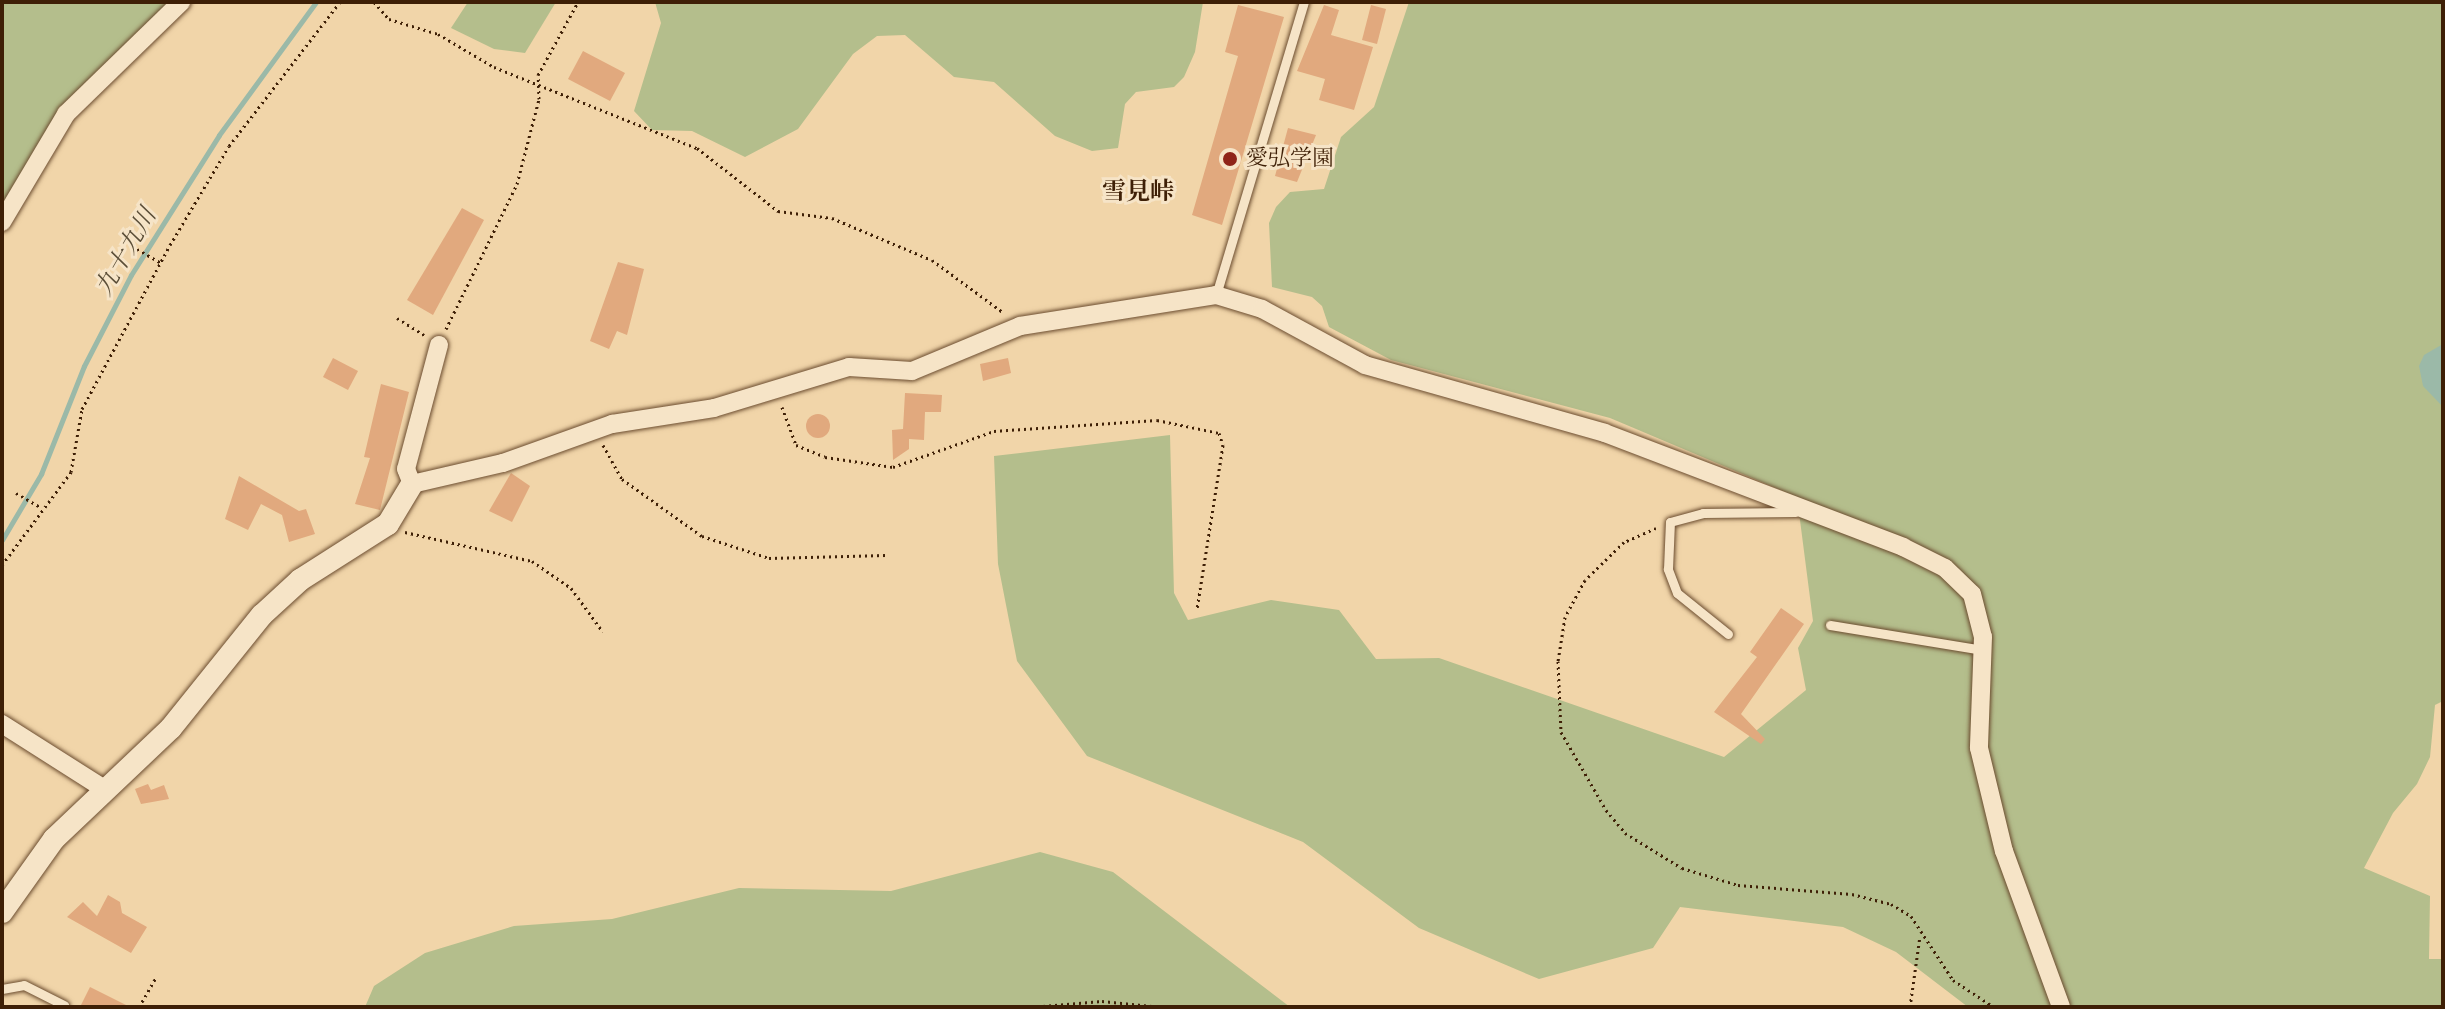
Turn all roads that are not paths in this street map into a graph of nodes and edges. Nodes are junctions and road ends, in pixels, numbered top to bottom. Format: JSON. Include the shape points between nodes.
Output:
{"nodes":[{"id":1,"x":181,"y":2,"type":"edge"},
{"id":2,"x":1304,"y":2,"type":"edge"},
{"id":3,"x":2,"y":222,"type":"edge"},
{"id":4,"x":1216,"y":295,"type":"junction"},
{"id":5,"x":439,"y":345,"type":"road end"},
{"id":6,"x":412,"y":484,"type":"junction"},
{"id":7,"x":1814,"y":513,"type":"junction"},
{"id":8,"x":1830,"y":625,"type":"dead end"},
{"id":9,"x":1728,"y":634,"type":"dead end"},
{"id":10,"x":1983,"y":650,"type":"junction"},
{"id":11,"x":2,"y":724,"type":"edge"},
{"id":12,"x":103,"y":788,"type":"junction"},
{"id":13,"x":2,"y":912,"type":"edge"},
{"id":14,"x":2,"y":989,"type":"edge"},
{"id":15,"x":64,"y":1005,"type":"dead end"},
{"id":16,"x":2061,"y":1007,"type":"edge"}],
"edges":[{"from":1,"to":3,"type":"street","via":[[66,114]]},
{"from":2,"to":4,"type":"lane"},
{"from":4,"to":6,"type":"street","via":[[1014,328],[912,371],[849,367],[714,408],[596,430],[503,463]]},
{"from":4,"to":7,"type":"street","via":[[1262,309],[1365,365],[1605,433]]},
{"from":5,"to":6,"type":"street","via":[[406,469]]},
{"from":6,"to":12,"type":"street","via":[[388,524],[300,580],[271,606],[171,728]]},
{"from":7,"to":9,"type":"lane","via":[[1703,513],[1670,522],[1668,569],[1677,593]]},
{"from":7,"to":10,"type":"street","via":[[1945,568],[1972,594]]},
{"from":8,"to":10,"type":"lane"},
{"from":10,"to":16,"type":"street","via":[[1979,748],[2004,851]]},
{"from":11,"to":12,"type":"street"},
{"from":12,"to":13,"type":"street","via":[[54,839]]},
{"from":14,"to":15,"type":"lane","via":[[24,985]]}]}
